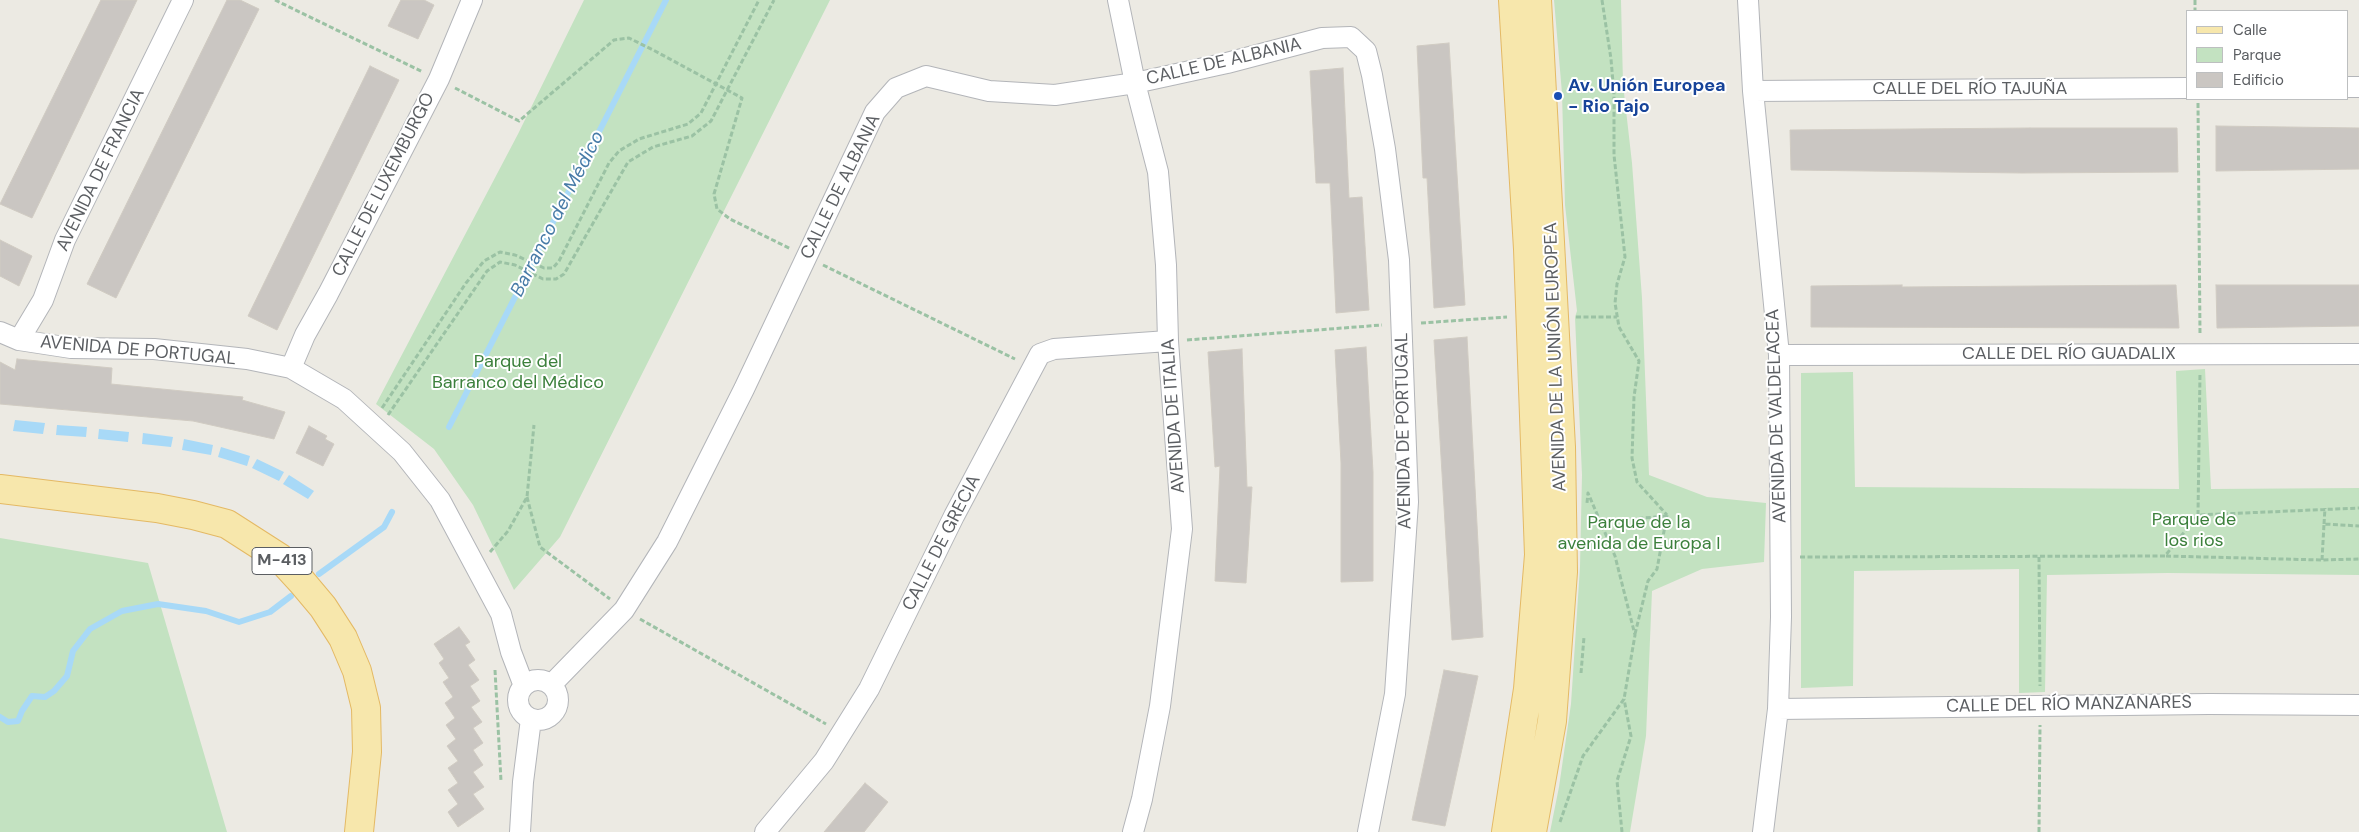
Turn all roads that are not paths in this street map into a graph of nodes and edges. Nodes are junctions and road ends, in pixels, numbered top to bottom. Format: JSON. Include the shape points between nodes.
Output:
{"nodes":[{"id":1,"x":183,"y":0,"type":"edge"},
{"id":2,"x":472,"y":0,"type":"edge"},
{"id":3,"x":1118,"y":0,"type":"edge"},
{"id":4,"x":1513,"y":0,"type":"edge"},
{"id":5,"x":1537,"y":0,"type":"edge"},
{"id":6,"x":1748,"y":0,"type":"edge"},
{"id":7,"x":1352,"y":37,"type":"joint"},
{"id":8,"x":1135,"y":83,"type":"junction"},
{"id":9,"x":2186,"y":88,"type":"edge"},
{"id":10,"x":1753,"y":91,"type":"junction"},
{"id":11,"x":0,"y":332,"type":"edge"},
{"id":12,"x":19,"y":340,"type":"junction"},
{"id":13,"x":1168,"y":341,"type":"junction"},
{"id":14,"x":2359,"y":354,"type":"edge"},
{"id":15,"x":1779,"y":355,"type":"junction"},
{"id":16,"x":291,"y":368,"type":"junction"},
{"id":17,"x":0,"y":489,"type":"edge"},
{"id":18,"x":551,"y":685,"type":"junction"},
{"id":19,"x":524,"y":686,"type":"junction"},
{"id":20,"x":2359,"y":705,"type":"edge"},
{"id":21,"x":1778,"y":709,"type":"junction"},
{"id":22,"x":531,"y":719,"type":"junction"},
{"id":23,"x":359,"y":832,"type":"edge"},
{"id":24,"x":520,"y":832,"type":"edge"},
{"id":25,"x":765,"y":832,"type":"edge"},
{"id":26,"x":1133,"y":832,"type":"edge"},
{"id":27,"x":1368,"y":832,"type":"edge"},
{"id":28,"x":1506,"y":832,"type":"edge"},
{"id":29,"x":1532,"y":832,"type":"edge"},
{"id":30,"x":1763,"y":832,"type":"edge"}],
"edges":[{"from":1,"to":12,"type":"street","name":"AVENIDA DE FRANCIA","via":[[65,240],[43,300]]},
{"from":2,"to":16,"type":"street","name":"CALLE DE LUXEMBURGO","via":[[439,79],[304,335]]},
{"from":3,"to":8,"type":"street","name":"AVENIDA DE ITALIA"},
{"from":4,"to":28,"type":"main road","name":"AVENIDA DE LA UNIÓN EUROPEA","via":[[1539,555],[1528,689]]},
{"from":5,"to":29,"type":"main road","name":"AVENIDA DE LA UNIÓN EUROPEA","via":[[1559,409],[1562,572],[1552,721]]},
{"from":6,"to":10,"type":"street","name":"AVENIDA DE VALDELACEA"},
{"from":7,"to":8,"type":"street","name":"CALLE DE ALBANIA","via":[[1322,38]]},
{"from":7,"to":27,"type":"street","name":"AVENIDA DE PORTUGAL","via":[[1366,51],[1386,149],[1399,260],[1408,512],[1395,694]]},
{"from":8,"to":13,"type":"street","name":"AVENIDA DE ITALIA","via":[[1158,172]]},
{"from":8,"to":18,"type":"street","name":"CALLE DE ALBANIA","via":[[1056,95],[989,90],[926,76],[896,88],[875,112],[744,389],[667,542],[624,610]]},
{"from":9,"to":10,"type":"street","name":"CALLE DEL RÍO TAJUÑA"},
{"from":10,"to":15,"type":"street","name":"AVENIDA DE VALDELACEA"},
{"from":11,"to":12,"type":"street","name":"AVENIDA DE PORTUGAL"},
{"from":12,"to":16,"type":"street","name":"AVENIDA DE PORTUGAL","via":[[71,348],[154,349]]},
{"from":13,"to":25,"type":"street","name":"CALLE DE GRECIA","via":[[1054,349],[1040,354],[954,516],[869,689],[824,761]]},
{"from":13,"to":26,"type":"street","name":"AVENIDA DE ITALIA","via":[[1182,528],[1160,706]]},
{"from":14,"to":15,"type":"street","name":"CALLE DEL RÍO GUADALIX"},
{"from":15,"to":21,"type":"street","name":"AVENIDA DE VALDELACEA"},
{"from":16,"to":19,"type":"street","name":"AVENIDA DE PORTUGAL","via":[[344,399],[375,426],[402,452],[440,500],[501,614]]},
{"from":17,"to":23,"type":"main road","number":"M-413","via":[[193,515],[227,524],[280,558],[322,607],[343,638],[358,671],[366,708]]},
{"from":18,"to":19,"type":"street","via":[[532,681]]},
{"from":18,"to":22,"type":"street","via":[[558,704],[554,712],[547,718]]},
{"from":19,"to":22,"type":"street","via":[[518,695],[519,706]]},
{"from":20,"to":21,"type":"street","name":"CALLE DEL RÍO MANZANARES"},
{"from":21,"to":30,"type":"street","name":"AVENIDA DE VALDELACEA"},
{"from":22,"to":24,"type":"street"}]}
